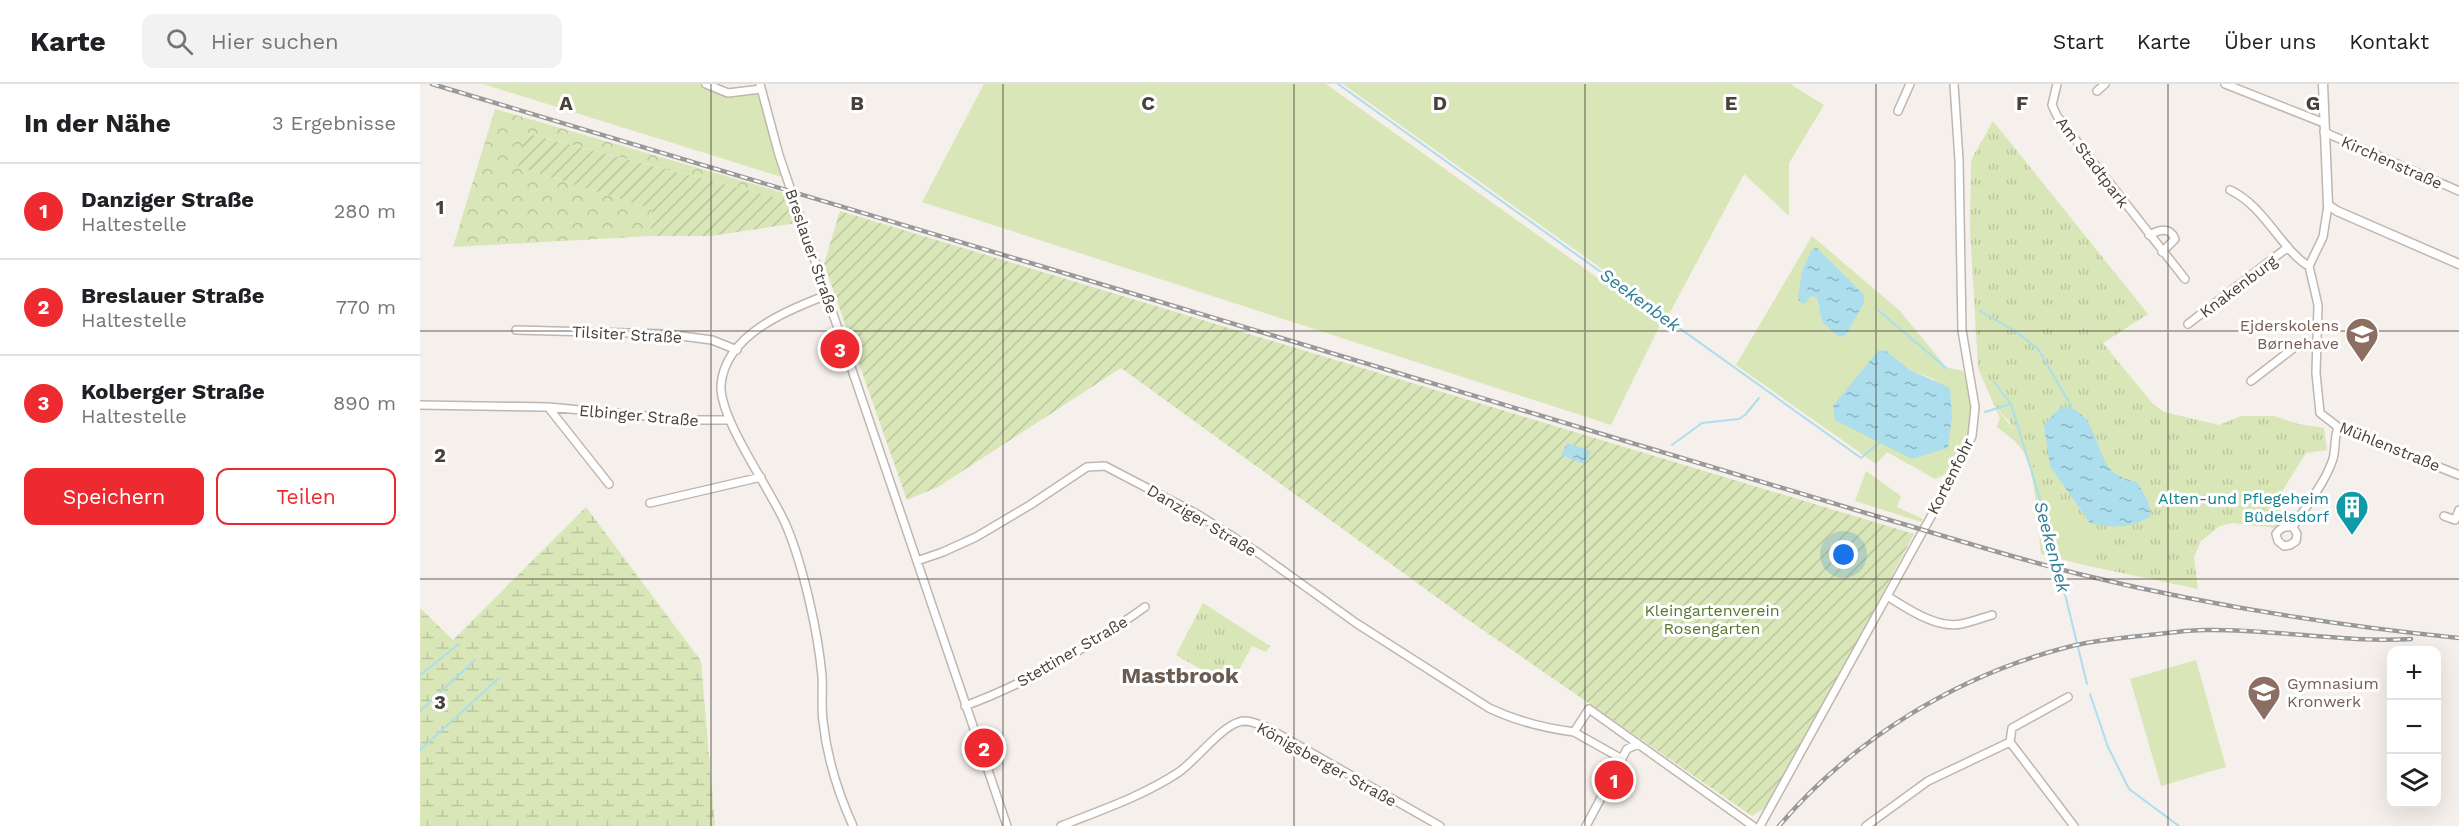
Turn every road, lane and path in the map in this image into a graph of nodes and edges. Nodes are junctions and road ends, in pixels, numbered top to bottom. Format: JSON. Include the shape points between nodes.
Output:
{"nodes":[{"id":1,"x":706,"y":84,"type":"edge"},
{"id":2,"x":1910,"y":84,"type":"edge"},
{"id":3,"x":1954,"y":84,"type":"edge"},
{"id":4,"x":2057,"y":84,"type":"edge"},
{"id":5,"x":2105,"y":84,"type":"edge"},
{"id":6,"x":2225,"y":84,"type":"edge"},
{"id":7,"x":2324,"y":84,"type":"edge"},
{"id":8,"x":760,"y":87,"type":"edge"},
{"id":9,"x":2097,"y":91,"type":"dead end"},
{"id":10,"x":1898,"y":111,"type":"dead end"},
{"id":11,"x":2324,"y":127,"type":"junction"},
{"id":12,"x":2230,"y":190,"type":"dead end"},
{"id":13,"x":2459,"y":191,"type":"edge"},
{"id":14,"x":2328,"y":205,"type":"junction"},
{"id":15,"x":2149,"y":235,"type":"junction"},
{"id":16,"x":2288,"y":247,"type":"junction"},
{"id":17,"x":2163,"y":252,"type":"junction"},
{"id":18,"x":2459,"y":264,"type":"edge"},
{"id":19,"x":2309,"y":266,"type":"junction"},
{"id":20,"x":2185,"y":279,"type":"dead end"},
{"id":21,"x":827,"y":295,"type":"junction"},
{"id":22,"x":2188,"y":324,"type":"dead end"},
{"id":23,"x":516,"y":330,"type":"dead end"},
{"id":24,"x":2317,"y":346,"type":"junction"},
{"id":25,"x":737,"y":350,"type":"junction"},
{"id":26,"x":2251,"y":381,"type":"dead end"},
{"id":27,"x":420,"y":405,"type":"edge"},
{"id":28,"x":548,"y":407,"type":"junction"},
{"id":29,"x":729,"y":420,"type":"junction"},
{"id":30,"x":2338,"y":427,"type":"junction"},
{"id":31,"x":2459,"y":475,"type":"edge"},
{"id":32,"x":761,"y":477,"type":"junction"},
{"id":33,"x":609,"y":484,"type":"dead end"},
{"id":34,"x":650,"y":503,"type":"dead end"},
{"id":35,"x":2459,"y":510,"type":"edge"},
{"id":36,"x":2444,"y":516,"type":"dead end"},
{"id":37,"x":2293,"y":527,"type":"dead end"},
{"id":38,"x":917,"y":561,"type":"junction"},
{"id":39,"x":1887,"y":596,"type":"junction"},
{"id":40,"x":1145,"y":608,"type":"dead end"},
{"id":41,"x":1992,"y":615,"type":"dead end"},
{"id":42,"x":2068,"y":697,"type":"dead end"},
{"id":43,"x":965,"y":706,"type":"junction"},
{"id":44,"x":1574,"y":732,"type":"junction"},
{"id":45,"x":2010,"y":742,"type":"junction"},
{"id":46,"x":1638,"y":744,"type":"junction"},
{"id":47,"x":1622,"y":759,"type":"junction"},
{"id":48,"x":853,"y":826,"type":"edge"},
{"id":49,"x":1007,"y":826,"type":"edge"},
{"id":50,"x":1061,"y":826,"type":"edge"},
{"id":51,"x":1440,"y":826,"type":"edge"},
{"id":52,"x":1586,"y":826,"type":"edge"},
{"id":53,"x":1753,"y":826,"type":"edge"},
{"id":54,"x":1760,"y":826,"type":"edge"},
{"id":55,"x":1866,"y":826,"type":"edge"},
{"id":56,"x":2074,"y":826,"type":"edge"}],
"edges":[{"from":1,"to":8,"type":"street","via":[[728,93]]},
{"from":2,"to":10,"type":"street"},
{"from":3,"to":39,"type":"street","name":"Kortenfohr","via":[[1962,330],[1975,419],[1965,453]]},
{"from":4,"to":15,"type":"street","name":"Am Stadtpark","via":[[2052,105],[2057,116]]},
{"from":5,"to":9,"type":"street"},
{"from":6,"to":11,"type":"street","name":"Kirchenstraße"},
{"from":7,"to":11,"type":"street"},
{"from":8,"to":21,"type":"street","name":"Breslauer Straße"},
{"from":11,"to":13,"type":"street","name":"Kirchenstraße"},
{"from":11,"to":14,"type":"street"},
{"from":12,"to":16,"type":"street","via":[[2247,200]]},
{"from":14,"to":18,"type":"street"},
{"from":14,"to":19,"type":"street","via":[[2323,237]]},
{"from":15,"to":17,"type":"street","name":"Am Stadtpark"},
{"from":15,"to":17,"type":"street","via":[[2160,229],[2173,235],[2175,239]]},
{"from":16,"to":19,"type":"street"},
{"from":16,"to":22,"type":"street","name":"Knakenburg"},
{"from":17,"to":20,"type":"street","name":"Am Stadtpark"},
{"from":19,"to":24,"type":"street","name":"Mühlenstraße","via":[[2318,304]]},
{"from":21,"to":25,"type":"street","via":[[770,321]]},
{"from":21,"to":38,"type":"street","name":"Breslauer Straße"},
{"from":23,"to":25,"type":"street","name":"Tilsiter Straße","via":[[666,334],[712,340]]},
{"from":24,"to":26,"type":"street","via":[[2295,347]]},
{"from":24,"to":30,"type":"street","name":"Mühlenstraße","via":[[2320,413]]},
{"from":25,"to":29,"type":"street","via":[[725,368],[721,387]]},
{"from":27,"to":28,"type":"street","name":"Elbinger Straße"},
{"from":28,"to":29,"type":"street","name":"Elbinger Straße"},
{"from":28,"to":33,"type":"street"},
{"from":29,"to":32,"type":"street"},
{"from":30,"to":31,"type":"street","name":"Mühlenstraße"},
{"from":30,"to":37,"type":"street","via":[[2334,457]]},
{"from":32,"to":34,"type":"street"},
{"from":32,"to":48,"type":"street","via":[[786,525],[800,568],[822,675],[822,721],[830,760],[839,795]]},
{"from":35,"to":36,"type":"street","via":[[2455,520]]},
{"from":38,"to":43,"type":"street","name":"Breslauer Straße"},
{"from":38,"to":44,"type":"street","name":"Danziger Straße","via":[[975,537],[1087,467],[1106,466],[1197,514],[1489,708],[1544,728]]},
{"from":39,"to":41,"type":"street","via":[[1941,623],[1959,625]]},
{"from":39,"to":54,"type":"street","name":"Kortenfohr"},
{"from":40,"to":43,"type":"street","name":"Stettiner Straße","via":[[1043,671]]},
{"from":42,"to":45,"type":"street","via":[[2012,728]]},
{"from":43,"to":49,"type":"street","name":"Breslauer Straße"},
{"from":44,"to":46,"type":"street","via":[[1589,709]]},
{"from":44,"to":47,"type":"street","name":"Danziger Straße"},
{"from":45,"to":55,"type":"street","via":[[1928,781]]},
{"from":45,"to":56,"type":"street"},
{"from":46,"to":47,"type":"street","via":[[1627,749]]},
{"from":46,"to":53,"type":"street"},
{"from":47,"to":52,"type":"street"},
{"from":50,"to":51,"type":"street","name":"Königsberger Straße","via":[[1143,793],[1179,772],[1223,730],[1250,721]]}]}
